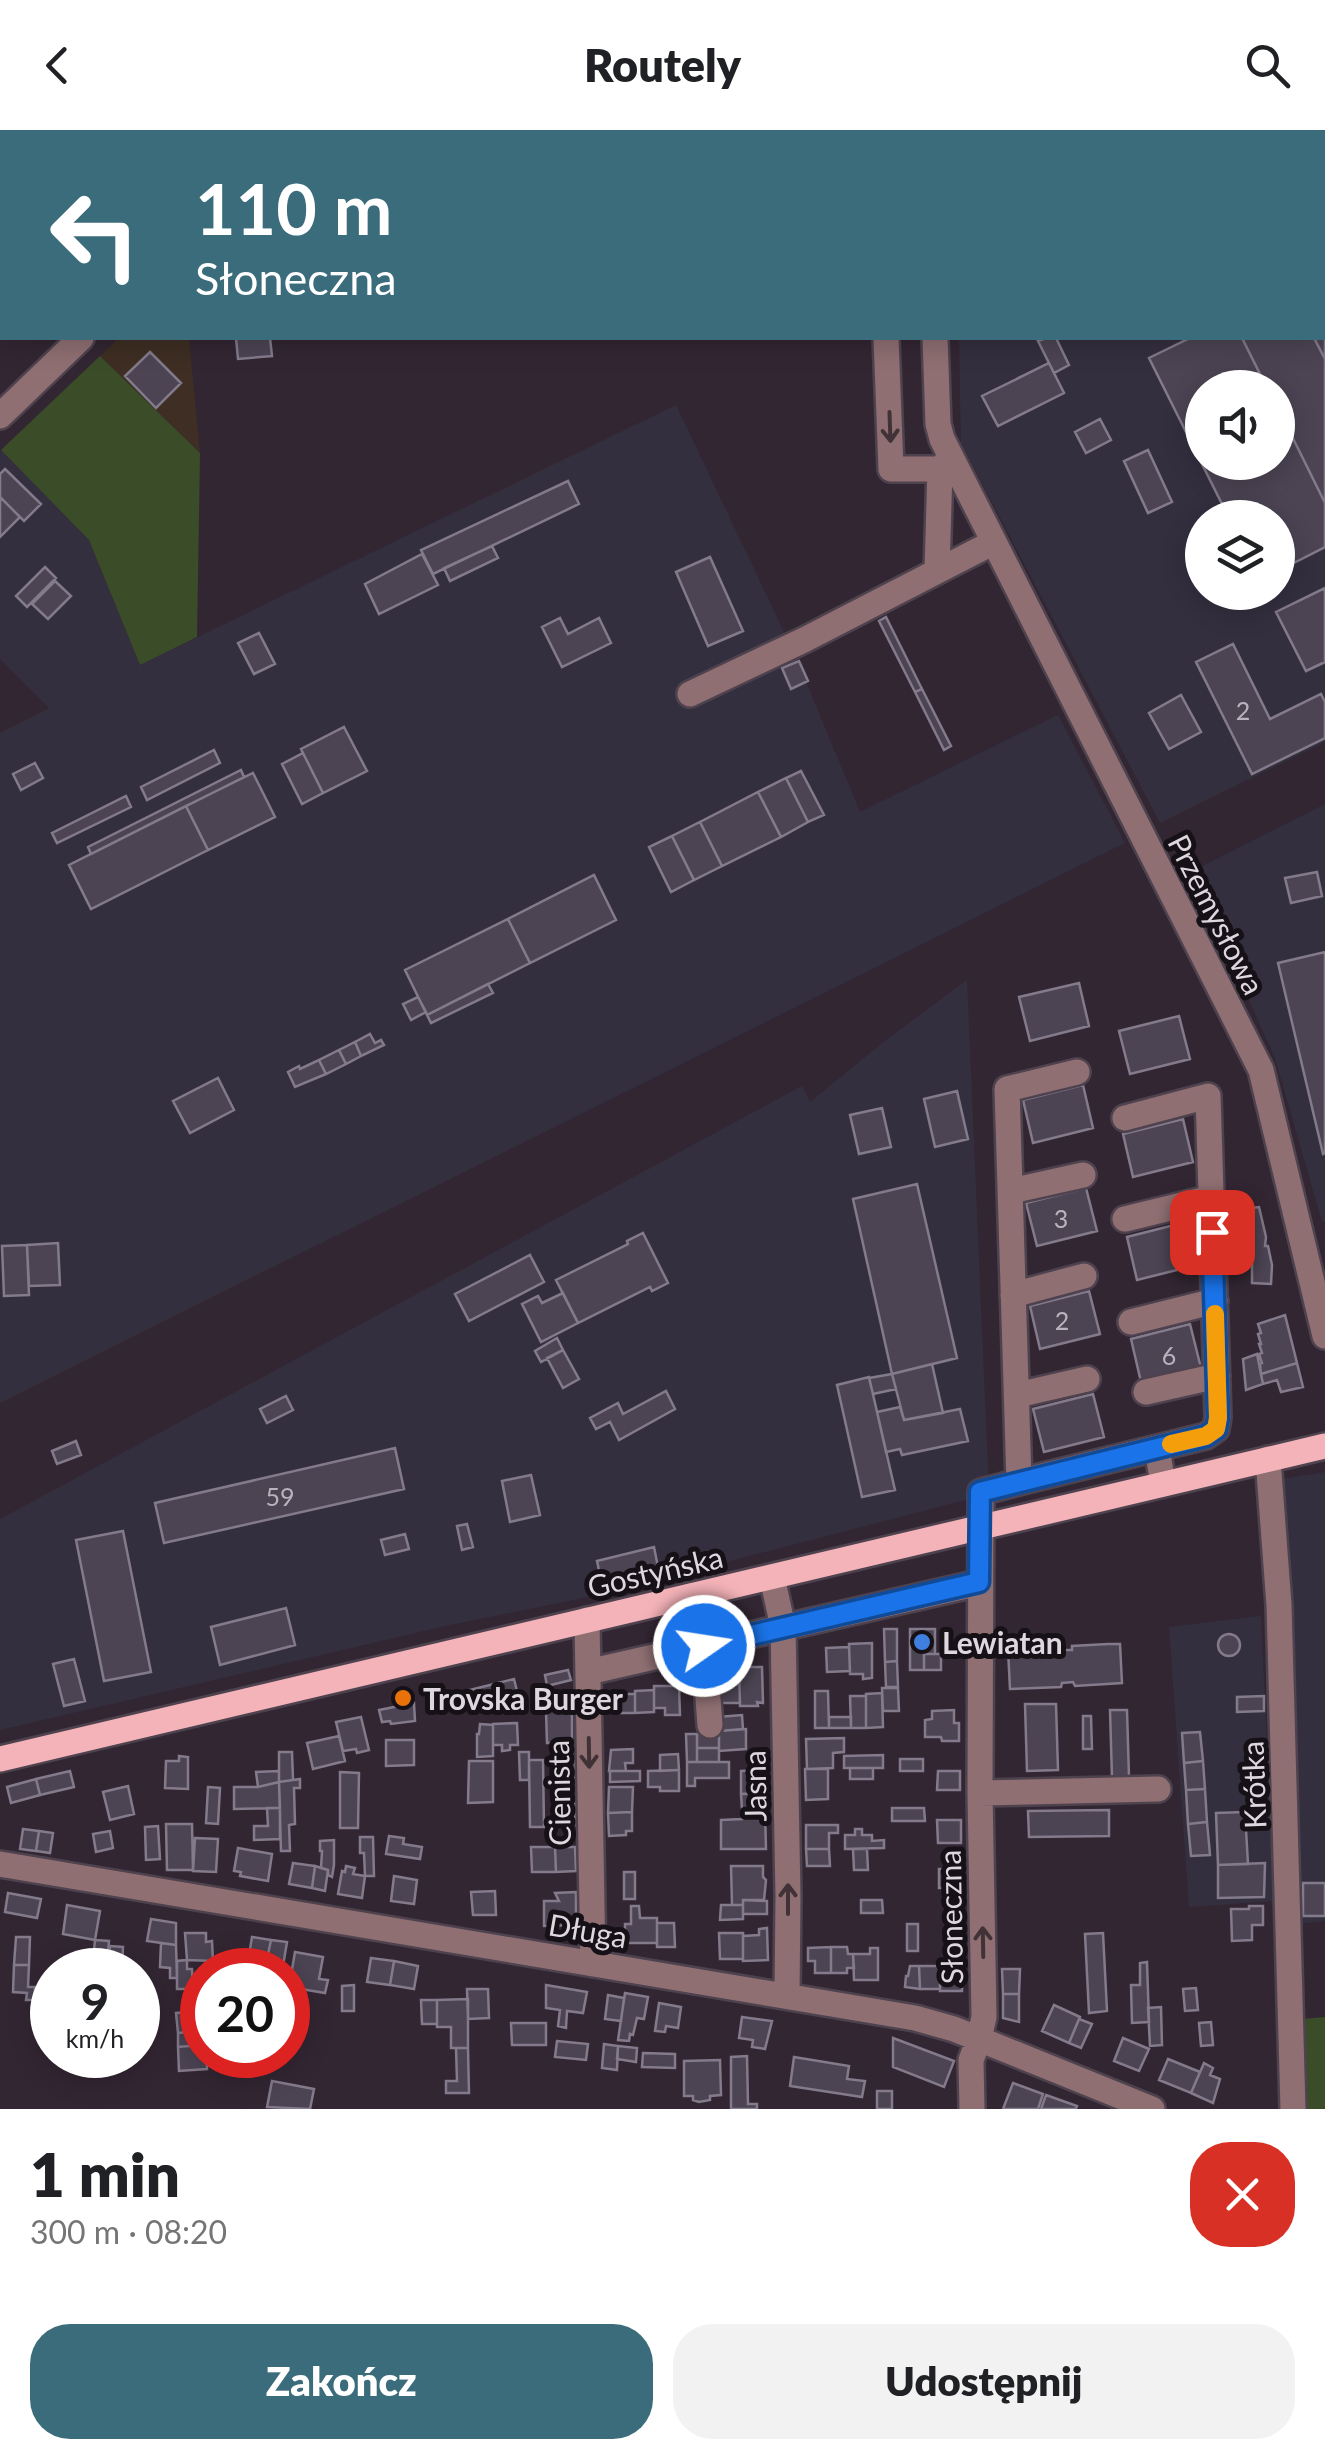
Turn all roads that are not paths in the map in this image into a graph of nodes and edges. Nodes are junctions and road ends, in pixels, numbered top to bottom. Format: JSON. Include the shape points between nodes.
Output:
{"nodes":[{"id":1,"x":79,"y":340,"type":"edge"},
{"id":2,"x":886,"y":340,"type":"edge"},
{"id":3,"x":935,"y":340,"type":"edge"},
{"id":4,"x":0,"y":416,"type":"edge"},
{"id":5,"x":945,"y":463,"type":"junction"},
{"id":6,"x":992,"y":542,"type":"junction"},
{"id":7,"x":937,"y":571,"type":"junction"},
{"id":8,"x":690,"y":694,"type":"dead end"},
{"id":9,"x":1077,"y":1072,"type":"dead end"},
{"id":10,"x":1124,"y":1118,"type":"dead end"},
{"id":11,"x":1082,"y":1175,"type":"dead end"},
{"id":12,"x":1010,"y":1192,"type":"junction"},
{"id":13,"x":1211,"y":1198,"type":"junction"},
{"id":14,"x":1125,"y":1219,"type":"dead end"},
{"id":15,"x":1084,"y":1276,"type":"dead end"},
{"id":16,"x":1013,"y":1294,"type":"junction"},
{"id":17,"x":1215,"y":1301,"type":"junction"},
{"id":18,"x":1131,"y":1322,"type":"dead end"},
{"id":19,"x":1325,"y":1336,"type":"edge"},
{"id":20,"x":1217,"y":1376,"type":"junction"},
{"id":21,"x":1087,"y":1379,"type":"dead end"},
{"id":22,"x":1146,"y":1392,"type":"dead end"},
{"id":23,"x":1017,"y":1395,"type":"junction"},
{"id":24,"x":1325,"y":1446,"type":"edge"},
{"id":25,"x":1157,"y":1448,"type":"junction"},
{"id":26,"x":1268,"y":1459,"type":"junction"},
{"id":27,"x":1019,"y":1482,"type":"junction"},
{"id":28,"x":1163,"y":1484,"type":"junction"},
{"id":29,"x":980,"y":1528,"type":"junction"},
{"id":30,"x":772,"y":1577,"type":"junction"},
{"id":31,"x":979,"y":1582,"type":"junction"},
{"id":32,"x":690,"y":1596,"type":"junction"},
{"id":33,"x":587,"y":1620,"type":"junction"},
{"id":34,"x":783,"y":1627,"type":"junction"},
{"id":35,"x":704,"y":1646,"type":"junction"},
{"id":36,"x":588,"y":1672,"type":"junction"},
{"id":37,"x":710,"y":1725,"type":"dead end"},
{"id":38,"x":0,"y":1759,"type":"edge"},
{"id":39,"x":1158,"y":1789,"type":"dead end"},
{"id":40,"x":980,"y":1792,"type":"junction"},
{"id":41,"x":0,"y":1864,"type":"edge"},
{"id":42,"x":593,"y":1964,"type":"junction"},
{"id":43,"x":787,"y":1996,"type":"junction"},
{"id":44,"x":979,"y":2039,"type":"junction"},
{"id":45,"x":972,"y":2109,"type":"edge"},
{"id":46,"x":1152,"y":2109,"type":"edge"},
{"id":47,"x":1293,"y":2109,"type":"edge"}],
"edges":[{"from":1,"to":4,"type":"street"},
{"from":2,"to":5,"type":"street","one_way":true,"via":[[891,469]]},
{"from":3,"to":5,"type":"street","name":"Przemysłowa"},
{"from":5,"to":6,"type":"street","name":"Przemysłowa"},
{"from":5,"to":7,"type":"street","name":"Przemysłowa"},
{"from":6,"to":7,"type":"street"},
{"from":6,"to":19,"type":"street","name":"Przemysłowa","via":[[1260,1070]]},
{"from":7,"to":8,"type":"street"},
{"from":9,"to":12,"type":"street","via":[[1007,1089]]},
{"from":10,"to":13,"type":"street","via":[[1208,1096]]},
{"from":11,"to":12,"type":"street"},
{"from":12,"to":16,"type":"street"},
{"from":13,"to":14,"type":"street"},
{"from":13,"to":17,"type":"street"},
{"from":15,"to":16,"type":"street"},
{"from":16,"to":23,"type":"street"},
{"from":17,"to":18,"type":"street"},
{"from":17,"to":20,"type":"street"},
{"from":20,"to":22,"type":"street"},
{"from":20,"to":25,"type":"street","via":[[1216,1429]]},
{"from":21,"to":23,"type":"street"},
{"from":23,"to":27,"type":"street"},
{"from":24,"to":26,"type":"main road","name":"Gostyńska"},
{"from":25,"to":27,"type":"street"},
{"from":25,"to":28,"type":"street"},
{"from":26,"to":28,"type":"main road","name":"Gostyńska"},
{"from":26,"to":47,"type":"street","name":"Krótka","via":[[1280,1624]]},
{"from":27,"to":29,"type":"street","name":"Słoneczna","via":[[980,1492]]},
{"from":28,"to":29,"type":"main road","name":"Gostyńska"},
{"from":29,"to":30,"type":"main road","name":"Gostyńska"},
{"from":29,"to":31,"type":"street","name":"Słoneczna"},
{"from":30,"to":32,"type":"main road","name":"Gostyńska"},
{"from":30,"to":34,"type":"street","name":"Jasna"},
{"from":31,"to":34,"type":"street"},
{"from":31,"to":40,"type":"street","name":"Słoneczna"},
{"from":32,"to":33,"type":"main road","name":"Gostyńska"},
{"from":32,"to":35,"type":"street"},
{"from":33,"to":36,"type":"street","name":"Cienista"},
{"from":33,"to":38,"type":"main road","name":"Gostyńska"},
{"from":34,"to":35,"type":"street"},
{"from":43,"to":34,"type":"street","name":"Jasna","one_way":true},
{"from":35,"to":36,"type":"street"},
{"from":35,"to":37,"type":"street"},
{"from":36,"to":42,"type":"street","name":"Cienista","one_way":true},
{"from":39,"to":40,"type":"street"},
{"from":44,"to":40,"type":"street","name":"Słoneczna","one_way":true},
{"from":41,"to":42,"type":"street","name":"Długa"},
{"from":42,"to":43,"type":"street","name":"Długa"},
{"from":43,"to":44,"type":"street","name":"Długa","via":[[915,2018]]},
{"from":44,"to":45,"type":"street","name":"Słoneczna","via":[[970,2060]]},
{"from":44,"to":46,"type":"street","name":"Długa"}]}
